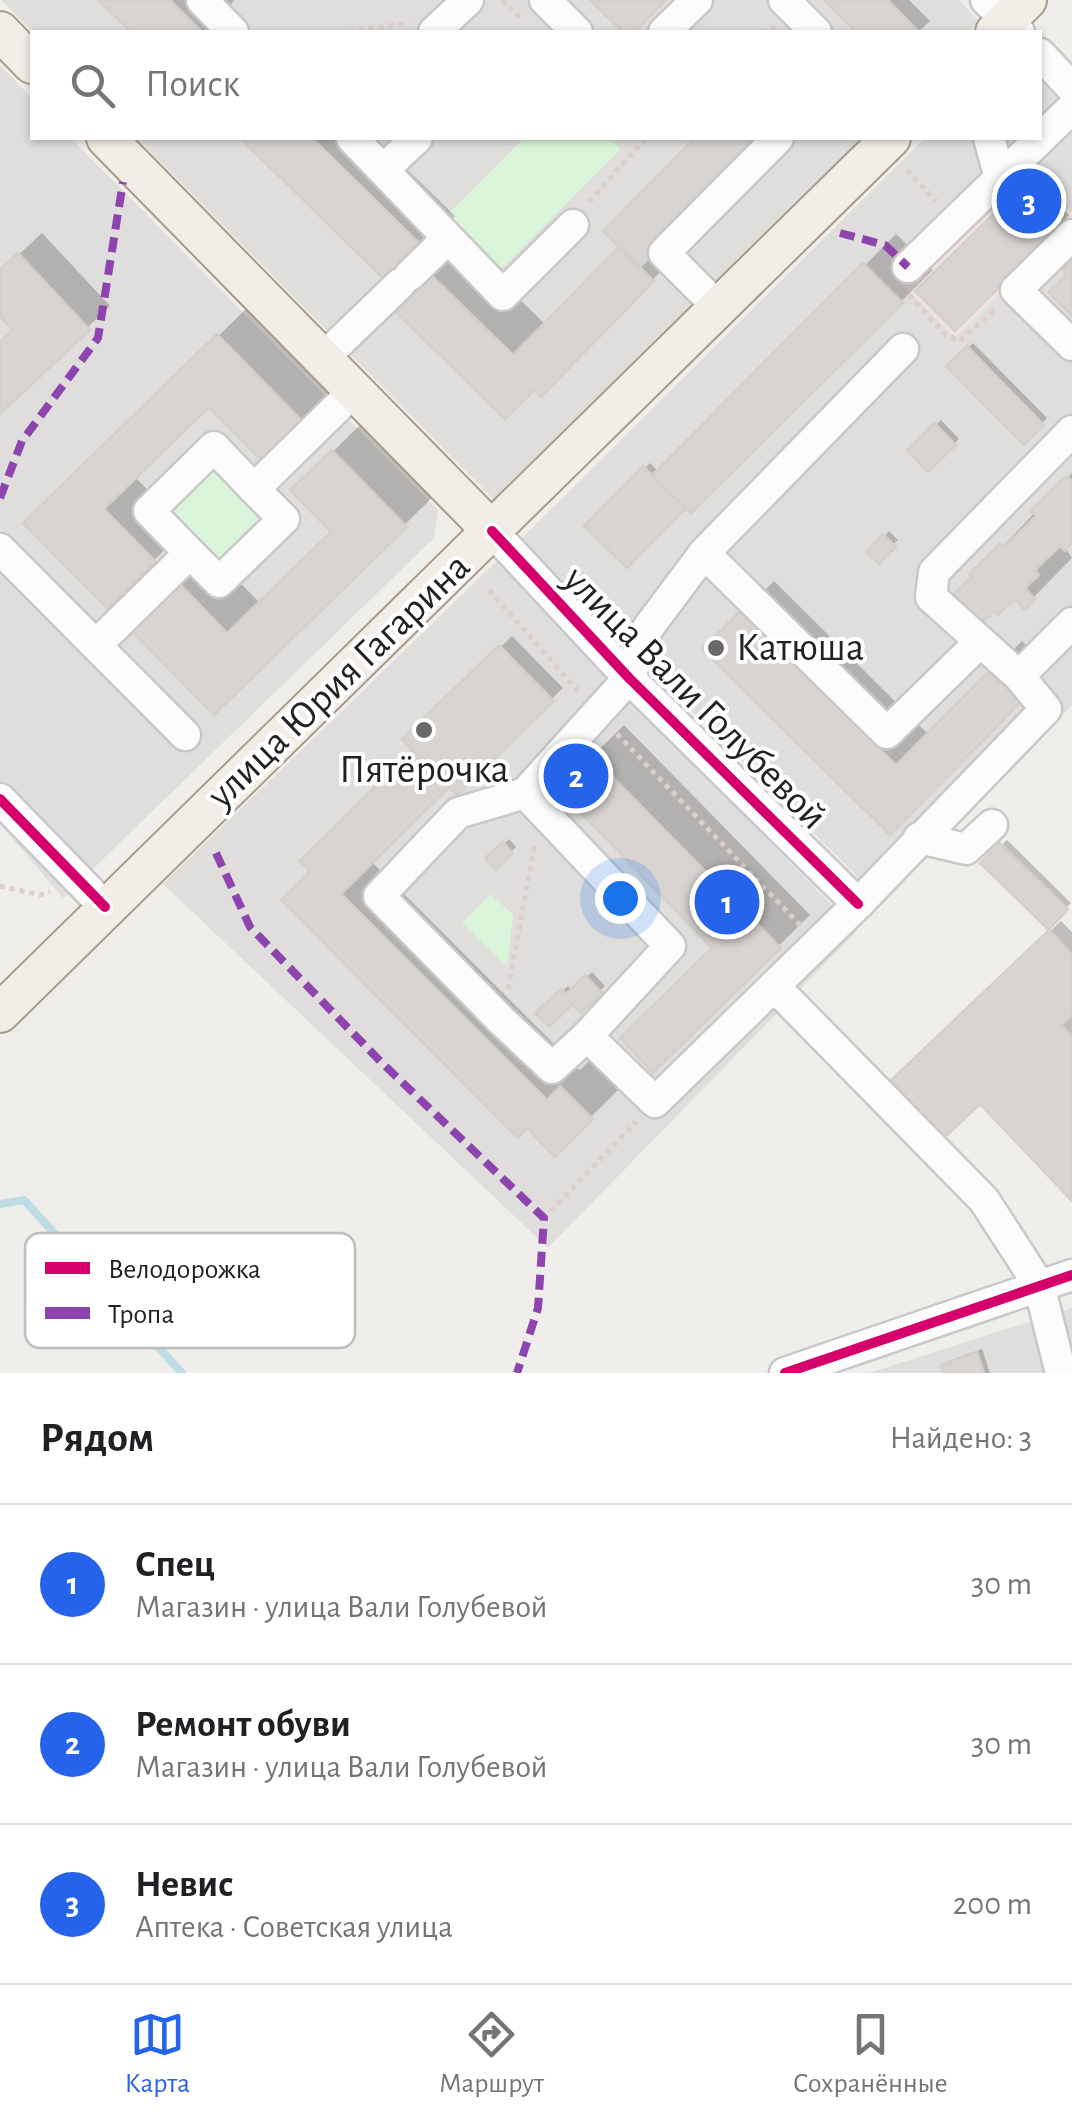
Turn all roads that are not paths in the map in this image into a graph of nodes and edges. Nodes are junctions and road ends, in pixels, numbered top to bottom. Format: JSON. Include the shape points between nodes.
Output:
{"nodes":[{"id":1,"x":202,"y":0,"type":"edge"},
{"id":2,"x":546,"y":0,"type":"edge"},
{"id":3,"x":697,"y":0,"type":"edge"},
{"id":4,"x":784,"y":0,"type":"edge"},
{"id":5,"x":229,"y":30,"type":"edge"},
{"id":6,"x":574,"y":30,"type":"edge"},
{"id":7,"x":666,"y":30,"type":"edge"},
{"id":8,"x":814,"y":30,"type":"edge"},
{"id":9,"x":0,"y":31,"type":"edge"},
{"id":10,"x":1042,"y":56,"type":"edge"},
{"id":11,"x":30,"y":62,"type":"edge"},
{"id":12,"x":1072,"y":88,"type":"edge"},
{"id":13,"x":1072,"y":108,"type":"edge"},
{"id":14,"x":1042,"y":137,"type":"edge"},
{"id":15,"x":112,"y":140,"type":"edge"},
{"id":16,"x":354,"y":140,"type":"edge"},
{"id":17,"x":414,"y":140,"type":"edge"},
{"id":18,"x":776,"y":140,"type":"edge"},
{"id":19,"x":990,"y":140,"type":"edge"},
{"id":20,"x":1039,"y":140,"type":"edge"},
{"id":21,"x":899,"y":154,"type":"edge"},
{"id":22,"x":384,"y":170,"type":"junction"},
{"id":23,"x":1000,"y":178,"type":"junction"},
{"id":24,"x":573,"y":225,"type":"road end"},
{"id":25,"x":1072,"y":235,"type":"edge"},
{"id":26,"x":447,"y":239,"type":"junction"},
{"id":27,"x":908,"y":267,"type":"road end"},
{"id":28,"x":719,"y":308,"type":"junction"},
{"id":29,"x":1072,"y":345,"type":"edge"},
{"id":30,"x":903,"y":350,"type":"dead end"},
{"id":31,"x":323,"y":358,"type":"junction"},
{"id":32,"x":355,"y":390,"type":"junction"},
{"id":33,"x":1072,"y":431,"type":"edge"},
{"id":34,"x":254,"y":489,"type":"junction"},
{"id":35,"x":492,"y":531,"type":"junction"},
{"id":36,"x":0,"y":550,"type":"edge"},
{"id":37,"x":190,"y":553,"type":"junction"},
{"id":38,"x":704,"y":553,"type":"junction"},
{"id":39,"x":1072,"y":623,"type":"edge"},
{"id":40,"x":980,"y":642,"type":"junction"},
{"id":41,"x":96,"y":644,"type":"junction"},
{"id":42,"x":1019,"y":676,"type":"junction"},
{"id":43,"x":629,"y":678,"type":"junction"},
{"id":44,"x":185,"y":735,"type":"dead end"},
{"id":45,"x":0,"y":799,"type":"edge"},
{"id":46,"x":533,"y":802,"type":"junction"},
{"id":47,"x":992,"y":825,"type":"dead end"},
{"id":48,"x":919,"y":838,"type":"junction"},
{"id":49,"x":93,"y":894,"type":"junction"},
{"id":50,"x":858,"y":904,"type":"junction"},
{"id":51,"x":774,"y":986,"type":"junction"},
{"id":52,"x":0,"y":1013,"type":"edge"},
{"id":53,"x":586,"y":1036,"type":"junction"},
{"id":54,"x":1072,"y":1275,"type":"edge"},
{"id":55,"x":1039,"y":1285,"type":"junction"},
{"id":56,"x":786,"y":1373,"type":"edge"},
{"id":57,"x":1061,"y":1373,"type":"edge"}],
"edges":[{"from":1,"to":5,"type":"street"},
{"from":2,"to":6,"type":"street"},
{"from":3,"to":7,"type":"street"},
{"from":4,"to":8,"type":"street"},
{"from":9,"to":11,"type":"main road"},
{"from":10,"to":12,"type":"street"},
{"from":13,"to":14,"type":"street"},
{"from":15,"to":31,"type":"main road","name":"улица Вали Голубевой"},
{"from":16,"to":22,"type":"street"},
{"from":17,"to":22,"type":"street"},
{"from":18,"to":28,"type":"street","via":[[664,253]]},
{"from":19,"to":23,"type":"street"},
{"from":20,"to":23,"type":"street"},
{"from":21,"to":28,"type":"main road","name":"улица Юрия Гагарина"},
{"from":22,"to":26,"type":"street"},
{"from":23,"to":27,"type":"street"},
{"from":24,"to":26,"type":"street","via":[[503,296]]},
{"from":25,"to":29,"type":"street","via":[[1016,290]]},
{"from":26,"to":31,"type":"street"},
{"from":28,"to":35,"type":"main road","name":"улица Юрия Гагарина"},
{"from":30,"to":38,"type":"street"},
{"from":31,"to":32,"type":"main road","name":"улица Вали Голубевой"},
{"from":32,"to":34,"type":"street"},
{"from":32,"to":35,"type":"main road","name":"улица Вали Голубевой"},
{"from":33,"to":40,"type":"street","via":[[934,572],[931,597]]},
{"from":34,"to":37,"type":"street","via":[[284,519],[219,582]]},
{"from":34,"to":37,"type":"street","via":[[214,448],[149,511]]},
{"from":35,"to":43,"type":"street","name":"улица Вали Голубевой"},
{"from":35,"to":49,"type":"main road","name":"улица Юрия Гагарина"},
{"from":36,"to":41,"type":"street"},
{"from":37,"to":41,"type":"street"},
{"from":38,"to":40,"type":"street","via":[[887,733]]},
{"from":38,"to":43,"type":"street","via":[[648,628]]},
{"from":39,"to":42,"type":"street"},
{"from":40,"to":42,"type":"street"},
{"from":41,"to":44,"type":"street"},
{"from":42,"to":48,"type":"street","via":[[1046,709]]},
{"from":43,"to":46,"type":"street"},
{"from":43,"to":50,"type":"street","name":"улица Вали Голубевой"},
{"from":45,"to":49,"type":"street"},
{"from":46,"to":53,"type":"street","via":[[670,946]]},
{"from":46,"to":53,"type":"street","via":[[458,814],[379,896],[552,1068]]},
{"from":47,"to":48,"type":"street","via":[[966,850]]},
{"from":48,"to":50,"type":"street"},
{"from":49,"to":52,"type":"main road","name":"улица Юрия Гагарина"},
{"from":50,"to":51,"type":"street"},
{"from":51,"to":53,"type":"street","via":[[655,1102]]},
{"from":51,"to":55,"type":"street","via":[[984,1200]]},
{"from":54,"to":55,"type":"street"},
{"from":55,"to":56,"type":"street"},
{"from":55,"to":57,"type":"street"}]}
